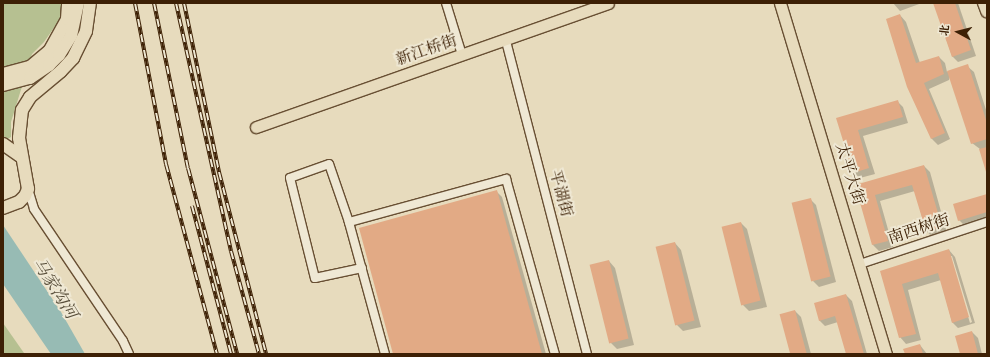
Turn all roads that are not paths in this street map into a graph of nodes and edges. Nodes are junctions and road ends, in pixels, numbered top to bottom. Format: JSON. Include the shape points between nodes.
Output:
{"nodes":[{"id":1,"x":68,"y":3,"type":"edge"},
{"id":2,"x":78,"y":3,"type":"edge"},
{"id":3,"x":90,"y":3,"type":"edge"},
{"id":4,"x":446,"y":3,"type":"edge"},
{"id":5,"x":608,"y":3,"type":"edge"},
{"id":6,"x":780,"y":3,"type":"edge"},
{"id":7,"x":984,"y":3,"type":"edge"},
{"id":8,"x":987,"y":11,"type":"edge"},
{"id":9,"x":506,"y":41,"type":"junction"},
{"id":10,"x":462,"y":55,"type":"junction"},
{"id":11,"x":3,"y":74,"type":"edge"},
{"id":12,"x":3,"y":85,"type":"edge"},
{"id":13,"x":256,"y":127,"type":"dead end"},
{"id":14,"x":3,"y":144,"type":"edge"},
{"id":15,"x":20,"y":156,"type":"junction"},
{"id":16,"x":28,"y":189,"type":"junction"},
{"id":17,"x":6,"y":207,"type":"edge"},
{"id":18,"x":349,"y":222,"type":"junction"},
{"id":19,"x":987,"y":222,"type":"edge"},
{"id":20,"x":860,"y":264,"type":"junction"},
{"id":21,"x":362,"y":268,"type":"junction"},
{"id":22,"x":129,"y":354,"type":"edge"},
{"id":23,"x":385,"y":354,"type":"edge"},
{"id":24,"x":554,"y":354,"type":"edge"},
{"id":25,"x":587,"y":354,"type":"edge"},
{"id":26,"x":886,"y":354,"type":"edge"}],
"edges":[{"from":1,"to":11,"type":"highway","via":[[66,19],[50,50],[30,67]]},
{"from":2,"to":12,"type":"highway","via":[[71,36],[59,55],[30,78]]},
{"from":3,"to":15,"type":"highway","via":[[86,31],[73,58],[62,71],[30,97],[22,110],[19,127]]},
{"from":4,"to":10,"type":"street"},
{"from":5,"to":9,"type":"main road","name":"新江桥街"},
{"from":6,"to":20,"type":"main road","name":"太平大街"},
{"from":7,"to":8,"type":"highway"},
{"from":9,"to":10,"type":"main road","name":"新江桥街"},
{"from":9,"to":25,"type":"street","name":"平湖街"},
{"from":10,"to":13,"type":"main road","name":"新江桥街"},
{"from":14,"to":15,"type":"highway"},
{"from":15,"to":16,"type":"highway"},
{"from":16,"to":17,"type":"highway","via":[[25,196]]},
{"from":16,"to":22,"type":"street","via":[[34,209]]},
{"from":18,"to":21,"type":"street"},
{"from":18,"to":21,"type":"street","via":[[329,164],[290,178],[315,278]]},
{"from":18,"to":24,"type":"street","via":[[506,179]]},
{"from":19,"to":20,"type":"street","name":"南西树街"},
{"from":20,"to":26,"type":"main road","name":"太平大街"},
{"from":21,"to":23,"type":"street"}]}
